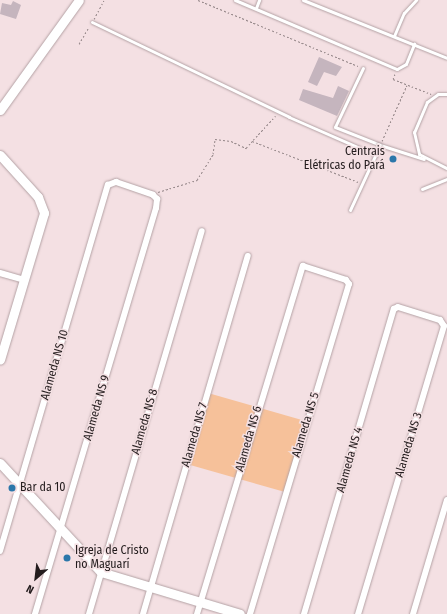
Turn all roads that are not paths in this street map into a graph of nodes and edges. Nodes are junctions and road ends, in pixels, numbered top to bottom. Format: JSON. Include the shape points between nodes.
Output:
{"nodes":[{"id":1,"x":79,"y":0,"type":"edge"},
{"id":2,"x":235,"y":0,"type":"edge"},
{"id":3,"x":259,"y":0,"type":"edge"},
{"id":4,"x":303,"y":0,"type":"edge"},
{"id":5,"x":416,"y":0,"type":"edge"},
{"id":6,"x":256,"y":8,"type":"junction"},
{"id":7,"x":92,"y":22,"type":"dead end"},
{"id":8,"x":394,"y":36,"type":"junction"},
{"id":9,"x":414,"y":44,"type":"junction"},
{"id":10,"x":447,"y":58,"type":"edge"},
{"id":11,"x":363,"y":68,"type":"road end"},
{"id":12,"x":447,"y":94,"type":"edge"},
{"id":13,"x":0,"y":110,"type":"edge"},
{"id":14,"x":379,"y":144,"type":"junction"},
{"id":15,"x":376,"y":154,"type":"junction"},
{"id":16,"x":1,"y":158,"type":"edge"},
{"id":17,"x":424,"y":159,"type":"junction"},
{"id":18,"x":447,"y":168,"type":"edge"},
{"id":19,"x":447,"y":178,"type":"edge"},
{"id":20,"x":422,"y":190,"type":"dead end"},
{"id":21,"x":157,"y":201,"type":"joint"},
{"id":22,"x":350,"y":210,"type":"dead end"},
{"id":23,"x":202,"y":231,"type":"dead end"},
{"id":24,"x":248,"y":256,"type":"dead end"},
{"id":25,"x":303,"y":266,"type":"joint"},
{"id":26,"x":0,"y":273,"type":"edge"},
{"id":27,"x":24,"y":280,"type":"junction"},
{"id":28,"x":397,"y":307,"type":"joint"},
{"id":29,"x":3,"y":339,"type":"edge"},
{"id":30,"x":0,"y":360,"type":"edge"},
{"id":31,"x":0,"y":463,"type":"edge"},
{"id":32,"x":20,"y":485,"type":"junction"},
{"id":33,"x":447,"y":500,"type":"edge"},
{"id":34,"x":60,"y":529,"type":"junction"},
{"id":35,"x":0,"y":551,"type":"edge"},
{"id":36,"x":101,"y":572,"type":"junction"},
{"id":37,"x":150,"y":589,"type":"junction"},
{"id":38,"x":200,"y":603,"type":"junction"},
{"id":39,"x":35,"y":614,"type":"edge"},
{"id":40,"x":89,"y":614,"type":"edge"},
{"id":41,"x":143,"y":614,"type":"edge"},
{"id":42,"x":197,"y":614,"type":"edge"},
{"id":43,"x":240,"y":614,"type":"edge"},
{"id":44,"x":250,"y":614,"type":"edge"},
{"id":45,"x":304,"y":614,"type":"edge"},
{"id":46,"x":358,"y":614,"type":"edge"},
{"id":47,"x":414,"y":614,"type":"edge"}],
"edges":[{"from":1,"to":13,"type":"main road"},
{"from":2,"to":6,"type":"lane"},
{"from":3,"to":6,"type":"lane"},
{"from":4,"to":8,"type":"lane"},
{"from":5,"to":8,"type":"lane","via":[[404,13]]},
{"from":6,"to":9,"type":"lane","via":[[397,69],[406,64]]},
{"from":7,"to":15,"type":"lane","via":[[278,112]]},
{"from":8,"to":9,"type":"lane"},
{"from":9,"to":10,"type":"lane"},
{"from":11,"to":14,"type":"lane","via":[[336,127]]},
{"from":12,"to":17,"type":"lane","via":[[436,96],[422,109],[416,123],[417,150]]},
{"from":14,"to":15,"type":"lane"},
{"from":14,"to":17,"type":"lane"},
{"from":15,"to":22,"type":"lane"},
{"from":16,"to":27,"type":"main road","via":[[43,206],[43,219]]},
{"from":17,"to":18,"type":"lane"},
{"from":19,"to":20,"type":"lane"},
{"from":21,"to":32,"type":"street","name":"Alameda NS 10","via":[[152,194],[113,181],[108,185]]},
{"from":21,"to":34,"type":"street","name":"Alameda NS 9"},
{"from":23,"to":36,"type":"street","name":"Alameda NS 8"},
{"from":24,"to":37,"type":"street","name":"Alameda NS 7"},
{"from":25,"to":38,"type":"street","name":"Alameda NS 6"},
{"from":25,"to":44,"type":"street","name":"Alameda NS 5","via":[[346,280],[349,284]]},
{"from":26,"to":27,"type":"street"},
{"from":27,"to":29,"type":"main road"},
{"from":28,"to":45,"type":"street","name":"Alameda NS 4"},
{"from":28,"to":46,"type":"street","name":"Alameda NS 3","via":[[440,320],[444,326]]},
{"from":29,"to":30,"type":"main road"},
{"from":31,"to":32,"type":"main road"},
{"from":32,"to":34,"type":"main road"},
{"from":32,"to":35,"type":"street","name":"Alameda NS 10"},
{"from":33,"to":47,"type":"street"},
{"from":34,"to":36,"type":"main road"},
{"from":34,"to":39,"type":"street","name":"Alameda NS 9"},
{"from":36,"to":37,"type":"main road"},
{"from":36,"to":40,"type":"street","name":"Alameda NS 8"},
{"from":37,"to":38,"type":"main road"},
{"from":37,"to":41,"type":"street","name":"Alameda NS 7"},
{"from":38,"to":42,"type":"street","name":"Alameda NS 6"},
{"from":38,"to":43,"type":"main road"}]}
